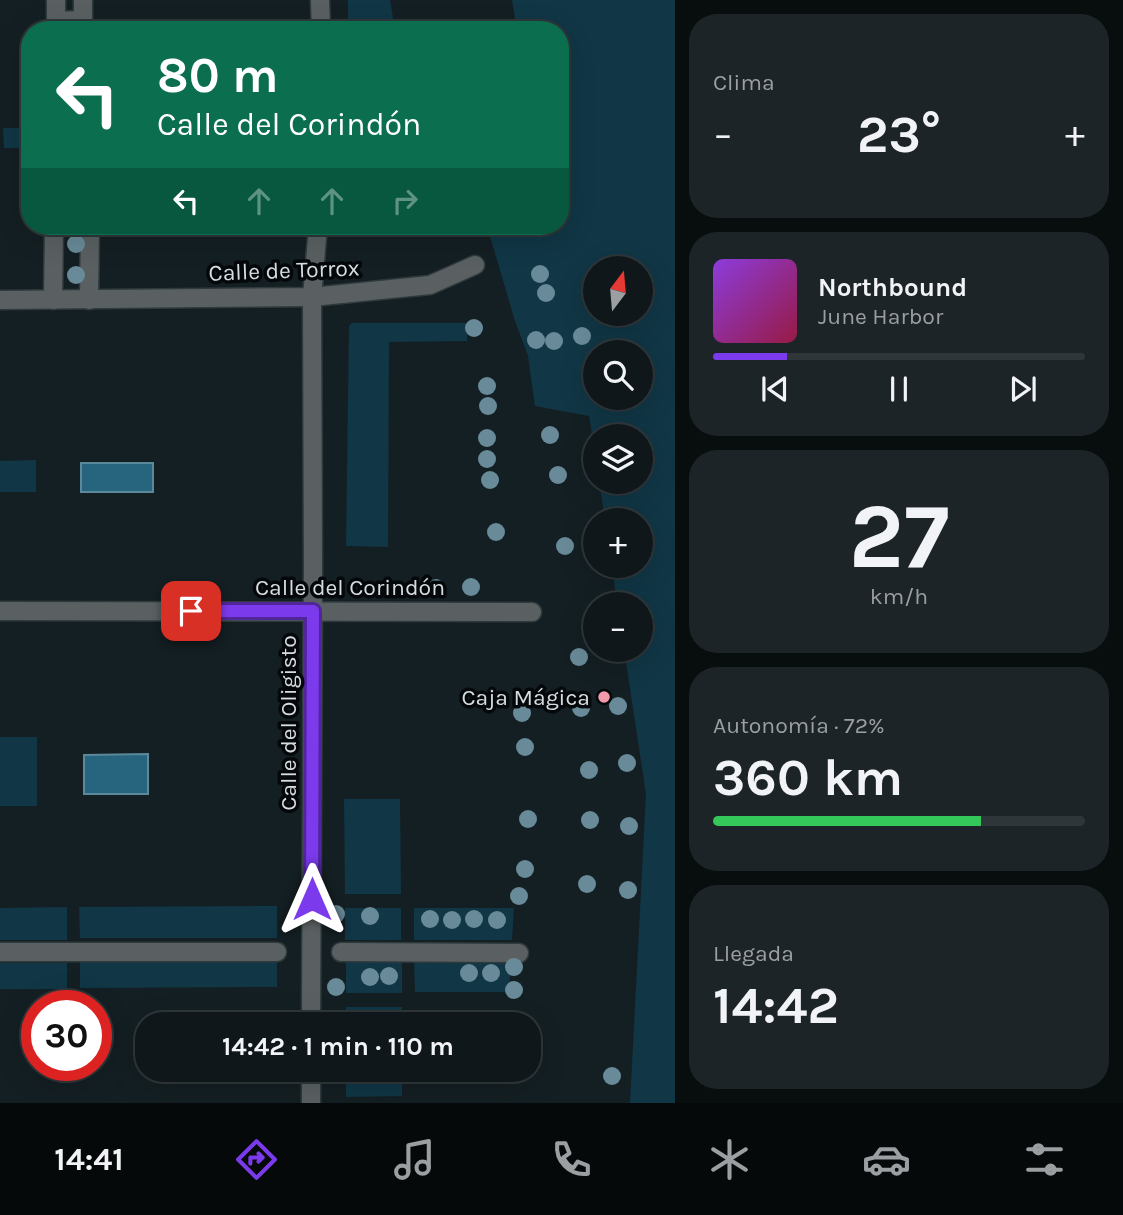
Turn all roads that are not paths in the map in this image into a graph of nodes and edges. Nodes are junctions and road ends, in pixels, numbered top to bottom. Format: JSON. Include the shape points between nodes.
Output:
{"nodes":[{"id":1,"x":56,"y":0,"type":"edge"},
{"id":2,"x":83,"y":0,"type":"edge"},
{"id":3,"x":320,"y":0,"type":"edge"},
{"id":4,"x":321,"y":21,"type":"edge"},
{"id":5,"x":54,"y":235,"type":"edge"},
{"id":6,"x":90,"y":235,"type":"edge"},
{"id":7,"x":317,"y":235,"type":"edge"},
{"id":8,"x":475,"y":265,"type":"dead end"},
{"id":9,"x":312,"y":297,"type":"junction"},
{"id":10,"x":0,"y":300,"type":"edge"},
{"id":11,"x":53,"y":300,"type":"junction"},
{"id":12,"x":89,"y":300,"type":"junction"},
{"id":13,"x":0,"y":611,"type":"edge"},
{"id":14,"x":313,"y":611,"type":"junction"},
{"id":15,"x":532,"y":611,"type":"dead end"},
{"id":16,"x":0,"y":952,"type":"edge"},
{"id":17,"x":276,"y":952,"type":"dead end"},
{"id":18,"x":341,"y":952,"type":"dead end"},
{"id":19,"x":519,"y":953,"type":"dead end"},
{"id":20,"x":311,"y":1012,"type":"edge"},
{"id":21,"x":311,"y":1082,"type":"edge"},
{"id":22,"x":311,"y":1103,"type":"edge"}],
"edges":[{"from":1,"to":2,"type":"street","via":[[55,20],[83,20]]},
{"from":3,"to":4,"type":"street"},
{"from":5,"to":11,"type":"street"},
{"from":6,"to":12,"type":"street"},
{"from":7,"to":9,"type":"street","name":"Calle del Oligisto"},
{"from":8,"to":9,"type":"street","name":"Calle de Torrox","via":[[430,285]]},
{"from":9,"to":12,"type":"street","name":"Calle de Torrox"},
{"from":9,"to":14,"type":"street","name":"Calle del Oligisto"},
{"from":10,"to":11,"type":"street","name":"Calle de Torrox"},
{"from":11,"to":12,"type":"street","name":"Calle de Torrox"},
{"from":13,"to":14,"type":"street","name":"Calle del Corindón"},
{"from":14,"to":15,"type":"street","name":"Calle del Corindón"},
{"from":14,"to":20,"type":"street","name":"Calle del Oligisto"},
{"from":16,"to":17,"type":"street"},
{"from":18,"to":19,"type":"street"},
{"from":21,"to":22,"type":"street"}]}
